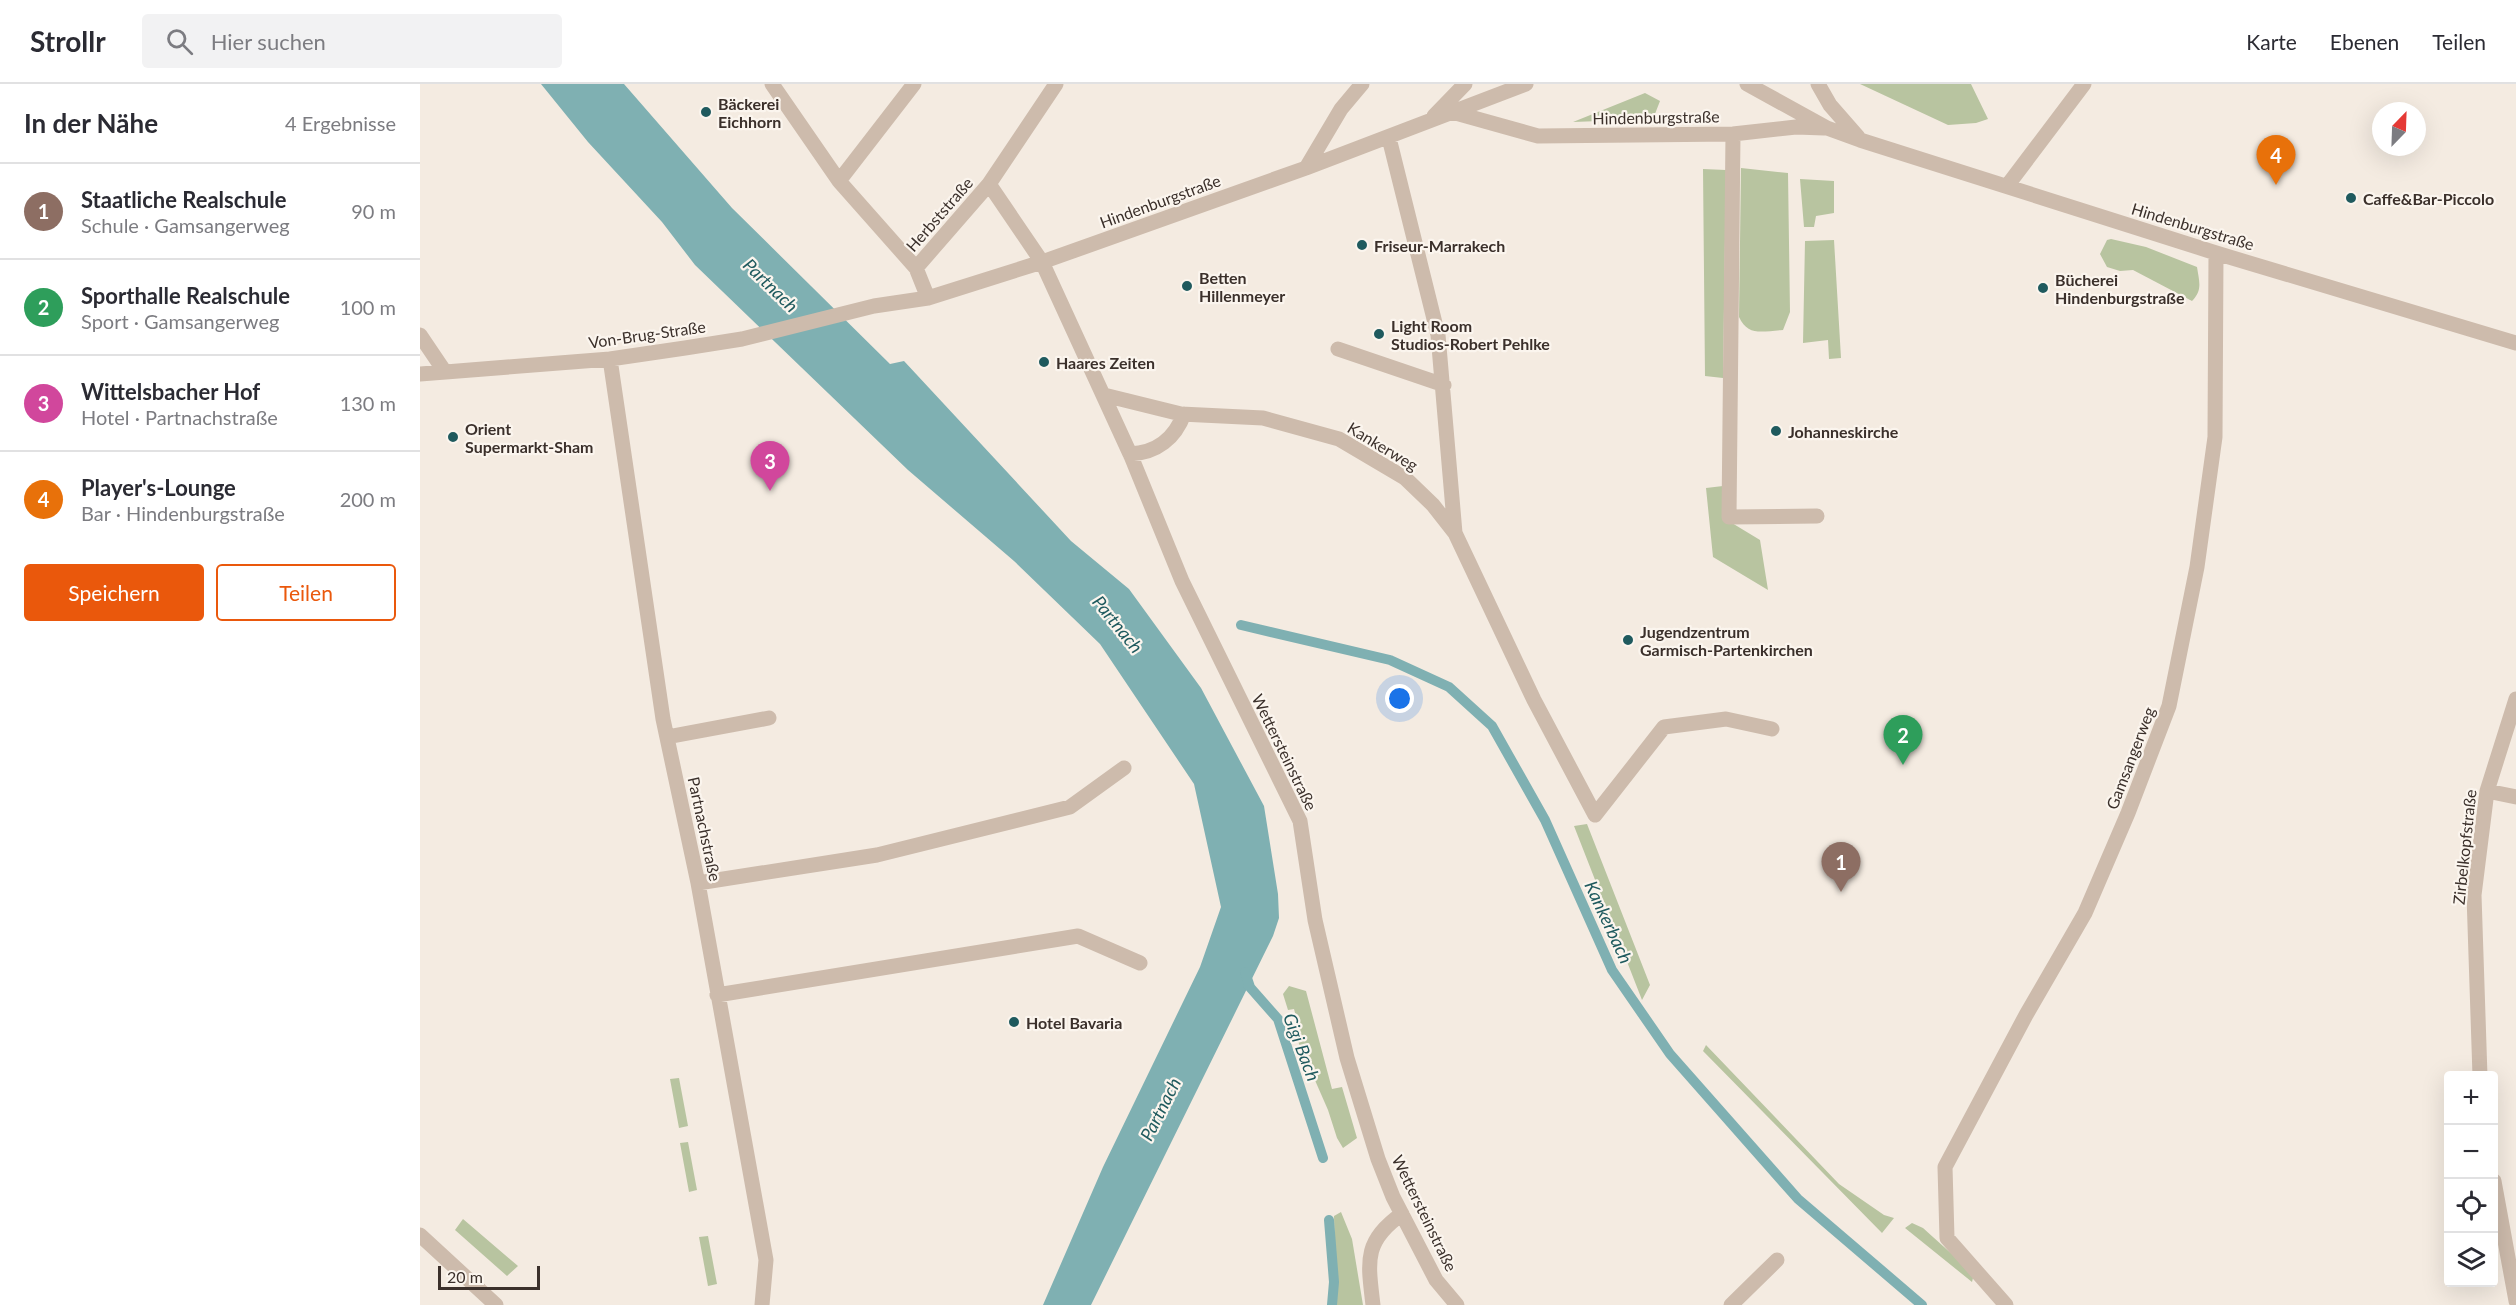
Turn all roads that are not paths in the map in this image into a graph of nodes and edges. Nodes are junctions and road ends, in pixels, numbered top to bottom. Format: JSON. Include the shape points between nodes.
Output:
{"nodes":[{"id":1,"x":772,"y":84,"type":"edge"},
{"id":2,"x":914,"y":84,"type":"edge"},
{"id":3,"x":1056,"y":84,"type":"edge"},
{"id":4,"x":1362,"y":84,"type":"edge"},
{"id":5,"x":1465,"y":84,"type":"edge"},
{"id":6,"x":1526,"y":84,"type":"edge"},
{"id":7,"x":1747,"y":84,"type":"edge"},
{"id":8,"x":1818,"y":84,"type":"edge"},
{"id":9,"x":2084,"y":84,"type":"edge"},
{"id":10,"x":1452,"y":112,"type":"junction"},
{"id":11,"x":1429,"y":122,"type":"junction"},
{"id":12,"x":1827,"y":128,"type":"junction"},
{"id":13,"x":1733,"y":134,"type":"junction"},
{"id":14,"x":1389,"y":138,"type":"junction"},
{"id":15,"x":1860,"y":140,"type":"junction"},
{"id":16,"x":1306,"y":168,"type":"junction"},
{"id":17,"x":840,"y":181,"type":"junction"},
{"id":18,"x":989,"y":184,"type":"junction"},
{"id":19,"x":2007,"y":186,"type":"junction"},
{"id":20,"x":2216,"y":252,"type":"junction"},
{"id":21,"x":1042,"y":262,"type":"junction"},
{"id":22,"x":916,"y":268,"type":"junction"},
{"id":23,"x":928,"y":298,"type":"junction"},
{"id":24,"x":874,"y":306,"type":"joint"},
{"id":25,"x":420,"y":335,"type":"edge"},
{"id":26,"x":2516,"y":343,"type":"edge"},
{"id":27,"x":1338,"y":349,"type":"dead end"},
{"id":28,"x":610,"y":359,"type":"junction"},
{"id":29,"x":445,"y":372,"type":"junction"},
{"id":30,"x":420,"y":374,"type":"edge"},
{"id":31,"x":1444,"y":385,"type":"junction"},
{"id":32,"x":1104,"y":395,"type":"junction"},
{"id":33,"x":1184,"y":414,"type":"junction"},
{"id":34,"x":1130,"y":454,"type":"junction"},
{"id":35,"x":1817,"y":516,"type":"dead end"},
{"id":36,"x":1455,"y":533,"type":"junction"},
{"id":37,"x":2516,"y":699,"type":"edge"},
{"id":38,"x":769,"y":718,"type":"dead end"},
{"id":39,"x":1772,"y":729,"type":"dead end"},
{"id":40,"x":667,"y":737,"type":"junction"},
{"id":41,"x":1124,"y":768,"type":"dead end"},
{"id":42,"x":2487,"y":791,"type":"junction"},
{"id":43,"x":2516,"y":796,"type":"edge"},
{"id":44,"x":698,"y":884,"type":"junction"},
{"id":45,"x":1140,"y":963,"type":"dead end"},
{"id":46,"x":717,"y":995,"type":"junction"},
{"id":47,"x":2480,"y":1071,"type":"edge"},
{"id":48,"x":2498,"y":1207,"type":"edge"},
{"id":49,"x":1402,"y":1214,"type":"junction"},
{"id":50,"x":420,"y":1236,"type":"edge"},
{"id":51,"x":1777,"y":1260,"type":"dead end"},
{"id":52,"x":2516,"y":1301,"type":"edge"},
{"id":53,"x":496,"y":1305,"type":"edge"},
{"id":54,"x":762,"y":1305,"type":"edge"},
{"id":55,"x":1373,"y":1305,"type":"edge"},
{"id":56,"x":1457,"y":1305,"type":"edge"},
{"id":57,"x":1731,"y":1305,"type":"edge"},
{"id":58,"x":2006,"y":1305,"type":"edge"}],
"edges":[{"from":1,"to":17,"type":"street"},
{"from":2,"to":17,"type":"street"},
{"from":3,"to":18,"type":"street","name":"Herbststraße"},
{"from":4,"to":16,"type":"street","via":[[1341,109]]},
{"from":5,"to":11,"type":"street"},
{"from":6,"to":10,"type":"street","name":"Hindenburgstraße"},
{"from":7,"to":12,"type":"street","name":"Hindenburgstraße"},
{"from":8,"to":15,"type":"street"},
{"from":9,"to":19,"type":"street"},
{"from":10,"to":11,"type":"street","name":"Hindenburgstraße"},
{"from":10,"to":13,"type":"street","name":"Hindenburgstraße","via":[[1538,136]]},
{"from":11,"to":14,"type":"street","name":"Hindenburgstraße"},
{"from":12,"to":13,"type":"street","name":"Hindenburgstraße"},
{"from":12,"to":15,"type":"street","name":"Hindenburgstraße"},
{"from":13,"to":35,"type":"street","via":[[1729,517]]},
{"from":14,"to":16,"type":"street","name":"Hindenburgstraße"},
{"from":14,"to":31,"type":"street","via":[[1438,335]]},
{"from":15,"to":19,"type":"street","name":"Hindenburgstraße"},
{"from":16,"to":21,"type":"street","name":"Hindenburgstraße"},
{"from":17,"to":22,"type":"street"},
{"from":18,"to":21,"type":"street","name":"Herbststraße"},
{"from":18,"to":22,"type":"street","name":"Herbststraße"},
{"from":19,"to":20,"type":"street","name":"Hindenburgstraße"},
{"from":20,"to":26,"type":"street","name":"Hindenburgstraße"},
{"from":20,"to":58,"type":"street","name":"Gamsangerweg","via":[[2216,437],[2197,567],[2169,706],[2085,914],[1945,1167],[1947,1238]]},
{"from":21,"to":23,"type":"street","name":"Hindenburgstraße"},
{"from":21,"to":32,"type":"street","name":"Wettersteinstraße"},
{"from":22,"to":23,"type":"street"},
{"from":23,"to":24,"type":"street","name":"Hindenburgstraße"},
{"from":24,"to":28,"type":"street","name":"Von-Brug-Straße","via":[[742,339]]},
{"from":25,"to":29,"type":"street"},
{"from":27,"to":31,"type":"street"},
{"from":28,"to":29,"type":"street","name":"Von-Brug-Straße"},
{"from":28,"to":40,"type":"street","name":"Partnachstraße"},
{"from":29,"to":30,"type":"street","name":"Von-Brug-Straße"},
{"from":31,"to":36,"type":"street"},
{"from":32,"to":33,"type":"street","name":"Kankerweg"},
{"from":32,"to":34,"type":"street","name":"Wettersteinstraße"},
{"from":33,"to":34,"type":"street","via":[[1179,429],[1156,450]]},
{"from":33,"to":36,"type":"street","name":"Kankerweg","via":[[1263,418],[1339,438],[1405,478]]},
{"from":34,"to":49,"type":"street","name":"Wettersteinstraße","via":[[1182,581],[1300,821],[1314,920],[1347,1058],[1378,1160]]},
{"from":36,"to":39,"type":"street","name":"Kankerweg","via":[[1534,700],[1595,815],[1664,728],[1726,719]]},
{"from":37,"to":42,"type":"street","name":"Zirbelkopfstraße"},
{"from":38,"to":40,"type":"street"},
{"from":40,"to":44,"type":"street","name":"Partnachstraße"},
{"from":41,"to":44,"type":"street","via":[[1070,807],[877,855]]},
{"from":42,"to":43,"type":"street"},
{"from":42,"to":47,"type":"street","name":"Zirbelkopfstraße","via":[[2474,895]]},
{"from":44,"to":46,"type":"street","name":"Partnachstraße"},
{"from":45,"to":46,"type":"street","via":[[1077,936]]},
{"from":46,"to":54,"type":"street","name":"Partnachstraße","via":[[766,1260]]},
{"from":48,"to":52,"type":"street"},
{"from":49,"to":55,"type":"street","via":[[1383,1228],[1373,1243],[1368,1261]]},
{"from":49,"to":56,"type":"street","name":"Wettersteinstraße","via":[[1436,1280]]},
{"from":50,"to":53,"type":"street"},
{"from":51,"to":57,"type":"street"}]}
